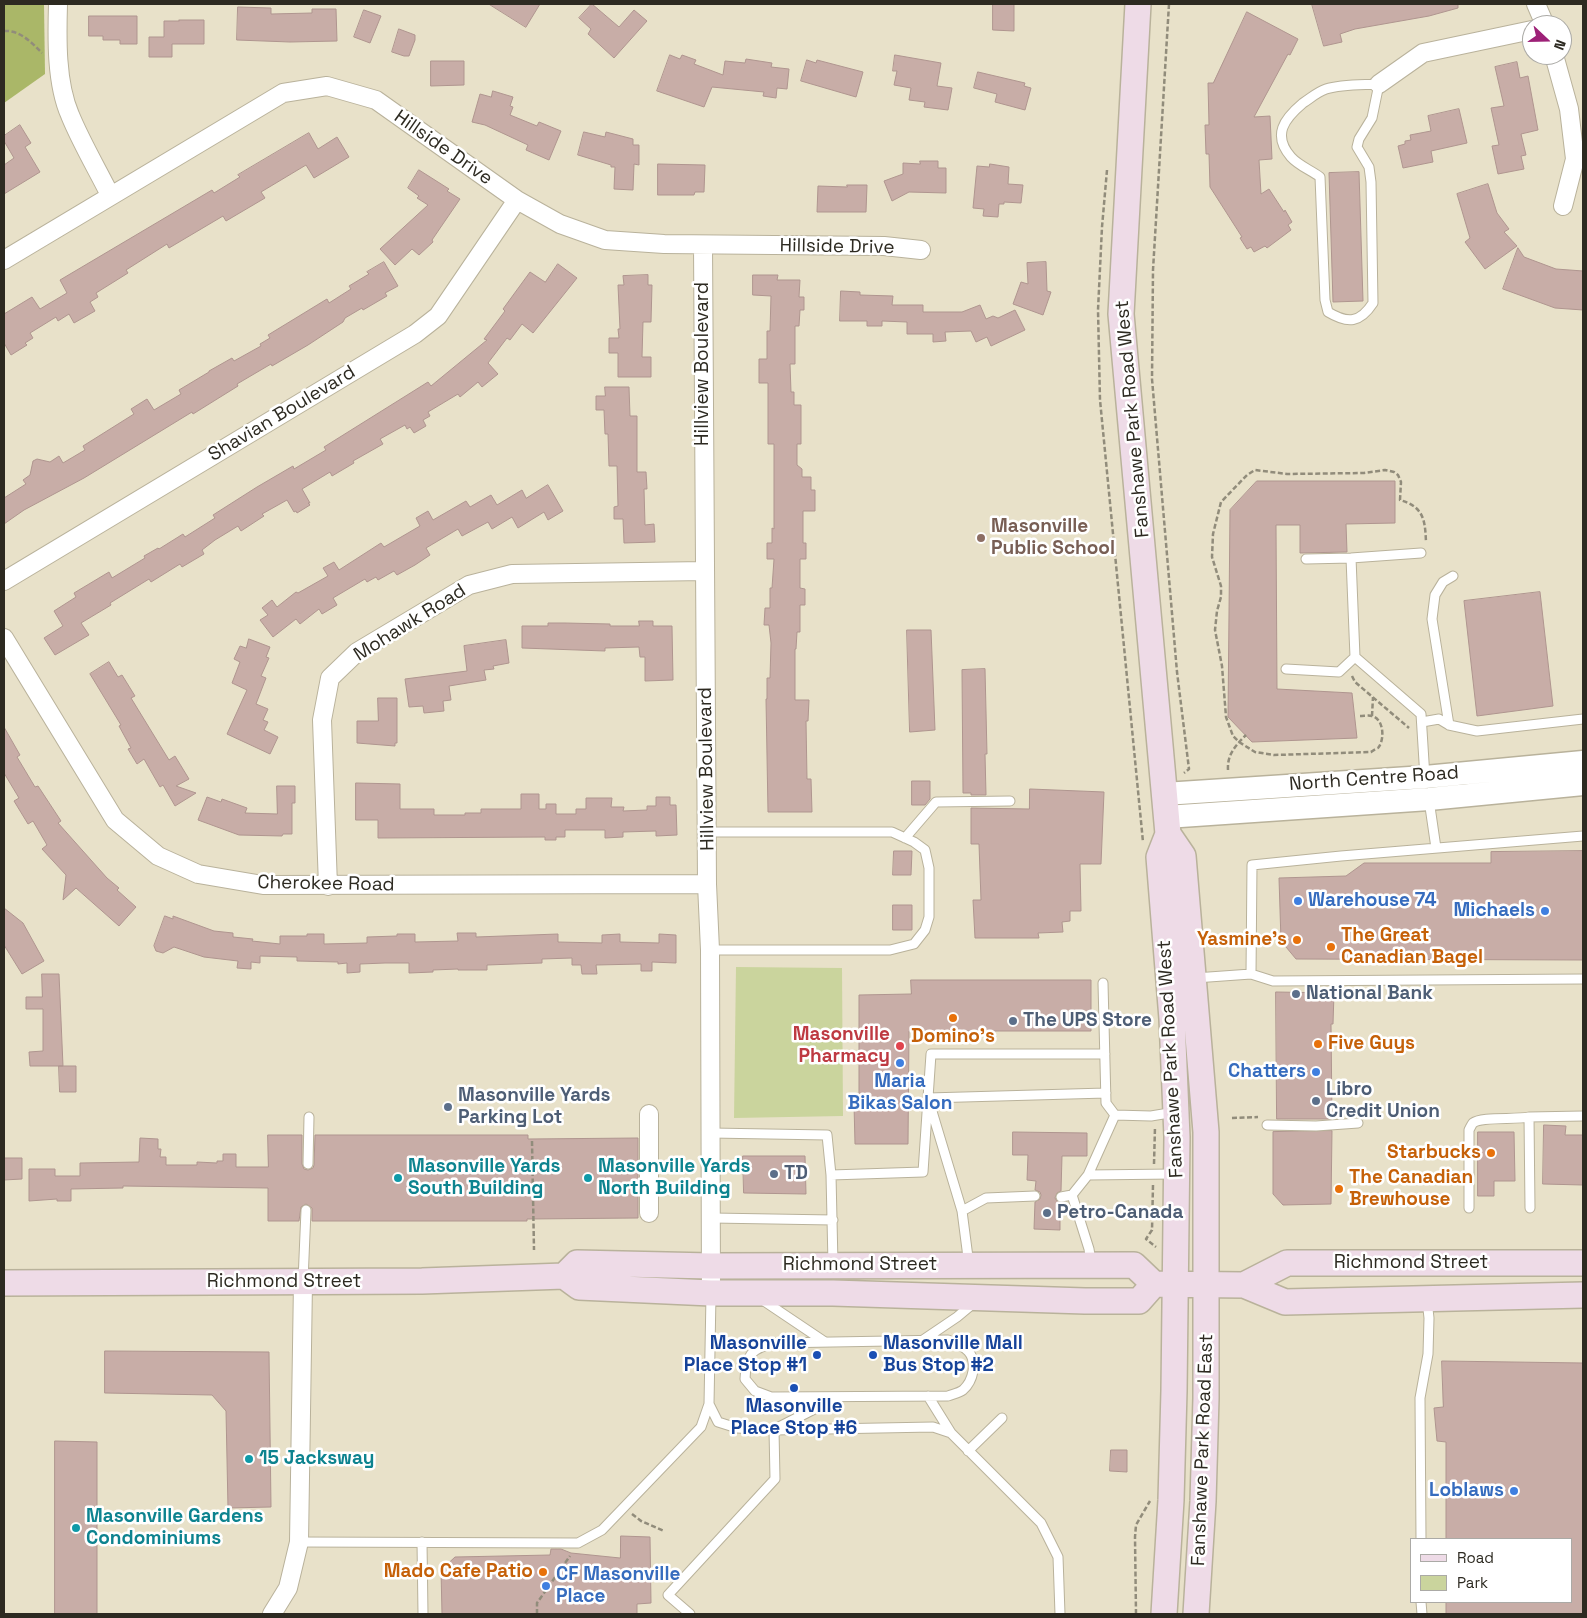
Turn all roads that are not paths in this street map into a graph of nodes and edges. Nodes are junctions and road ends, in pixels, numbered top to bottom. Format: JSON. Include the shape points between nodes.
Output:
{"nodes":[{"id":1,"x":58,"y":4,"type":"edge"},
{"id":2,"x":1138,"y":4,"type":"edge"},
{"id":3,"x":1522,"y":32,"type":"edge"},
{"id":4,"x":1557,"y":65,"type":"edge"},
{"id":5,"x":1379,"y":84,"type":"junction"},
{"id":6,"x":110,"y":195,"type":"junction"},
{"id":7,"x":517,"y":200,"type":"junction"},
{"id":8,"x":1564,"y":206,"type":"dead end"},
{"id":9,"x":703,"y":245,"type":"junction"},
{"id":10,"x":921,"y":250,"type":"dead end"},
{"id":11,"x":4,"y":260,"type":"edge"},
{"id":12,"x":1421,"y":553,"type":"road end"},
{"id":13,"x":1351,"y":558,"type":"junction"},
{"id":14,"x":1306,"y":559,"type":"dead end"},
{"id":15,"x":704,"y":571,"type":"junction"},
{"id":16,"x":1454,"y":576,"type":"dead end"},
{"id":17,"x":4,"y":581,"type":"edge"},
{"id":18,"x":4,"y":638,"type":"edge"},
{"id":19,"x":1355,"y":657,"type":"junction"},
{"id":20,"x":1286,"y":669,"type":"dead end"},
{"id":21,"x":1583,"y":719,"type":"edge"},
{"id":22,"x":1422,"y":722,"type":"junction"},
{"id":23,"x":1449,"y":725,"type":"junction"},
{"id":24,"x":1583,"y":762,"type":"edge"},
{"id":25,"x":1583,"y":784,"type":"edge"},
{"id":26,"x":1427,"y":788,"type":"junction"},
{"id":27,"x":1010,"y":801,"type":"dead end"},
{"id":28,"x":1166,"y":815,"type":"junction"},
{"id":29,"x":708,"y":832,"type":"junction"},
{"id":30,"x":1583,"y":836,"type":"edge"},
{"id":31,"x":906,"y":838,"type":"junction"},
{"id":32,"x":1436,"y":848,"type":"junction"},
{"id":33,"x":707,"y":884,"type":"junction"},
{"id":34,"x":328,"y":886,"type":"junction"},
{"id":35,"x":710,"y":950,"type":"junction"},
{"id":36,"x":1251,"y":974,"type":"junction"},
{"id":37,"x":1193,"y":978,"type":"junction"},
{"id":38,"x":1583,"y":979,"type":"edge"},
{"id":39,"x":1102,"y":984,"type":"dead end"},
{"id":40,"x":1105,"y":1054,"type":"junction"},
{"id":41,"x":1106,"y":1093,"type":"junction"},
{"id":42,"x":928,"y":1098,"type":"junction"},
{"id":43,"x":1166,"y":1113,"type":"junction"},
{"id":44,"x":650,"y":1114,"type":"dead end"},
{"id":45,"x":1115,"y":1115,"type":"junction"},
{"id":46,"x":1583,"y":1116,"type":"edge"},
{"id":47,"x":309,"y":1117,"type":"dead end"},
{"id":48,"x":1529,"y":1117,"type":"junction"},
{"id":49,"x":1265,"y":1121,"type":"road end"},
{"id":50,"x":1358,"y":1122,"type":"dead end"},
{"id":51,"x":711,"y":1133,"type":"junction"},
{"id":52,"x":308,"y":1164,"type":"dead end"},
{"id":53,"x":1165,"y":1174,"type":"junction"},
{"id":54,"x":831,"y":1175,"type":"junction"},
{"id":55,"x":1088,"y":1176,"type":"junction"},
{"id":56,"x":1072,"y":1195,"type":"junction"},
{"id":57,"x":1035,"y":1196,"type":"dead end"},
{"id":58,"x":1061,"y":1197,"type":"dead end"},
{"id":59,"x":1469,"y":1208,"type":"dead end"},
{"id":60,"x":1530,"y":1208,"type":"dead end"},
{"id":61,"x":306,"y":1210,"type":"dead end"},
{"id":62,"x":962,"y":1211,"type":"junction"},
{"id":63,"x":649,"y":1212,"type":"dead end"},
{"id":64,"x":712,"y":1218,"type":"junction"},
{"id":65,"x":833,"y":1220,"type":"junction"},
{"id":66,"x":1583,"y":1263,"type":"edge"},
{"id":67,"x":833,"y":1265,"type":"junction"},
{"id":68,"x":969,"y":1265,"type":"junction"},
{"id":69,"x":1091,"y":1265,"type":"junction"},
{"id":70,"x":711,"y":1266,"type":"junction"},
{"id":71,"x":564,"y":1276,"type":"junction"},
{"id":72,"x":303,"y":1282,"type":"junction"},
{"id":73,"x":4,"y":1283,"type":"edge"},
{"id":74,"x":1165,"y":1285,"type":"junction"},
{"id":75,"x":1207,"y":1285,"type":"junction"},
{"id":76,"x":1244,"y":1285,"type":"junction"},
{"id":77,"x":711,"y":1293,"type":"junction"},
{"id":78,"x":753,"y":1294,"type":"junction"},
{"id":79,"x":1583,"y":1295,"type":"edge"},
{"id":80,"x":982,"y":1297,"type":"junction"},
{"id":81,"x":1426,"y":1298,"type":"junction"},
{"id":82,"x":923,"y":1340,"type":"junction"},
{"id":83,"x":825,"y":1342,"type":"junction"},
{"id":84,"x":928,"y":1396,"type":"junction"},
{"id":85,"x":839,"y":1397,"type":"junction"},
{"id":86,"x":709,"y":1404,"type":"junction"},
{"id":87,"x":1002,"y":1418,"type":"dead end"},
{"id":88,"x":774,"y":1430,"type":"junction"},
{"id":89,"x":950,"y":1433,"type":"junction"},
{"id":90,"x":968,"y":1450,"type":"junction"},
{"id":91,"x":1421,"y":1538,"type":"edge"},
{"id":92,"x":299,"y":1542,"type":"junction"},
{"id":93,"x":422,"y":1542,"type":"junction"},
{"id":94,"x":272,"y":1614,"type":"edge"},
{"id":95,"x":423,"y":1614,"type":"edge"},
{"id":96,"x":690,"y":1614,"type":"edge"},
{"id":97,"x":1060,"y":1614,"type":"edge"},
{"id":98,"x":1164,"y":1614,"type":"edge"},
{"id":99,"x":1196,"y":1614,"type":"edge"}],
"edges":[{"from":1,"to":6,"type":"street","via":[[60,73],[69,114]]},
{"from":2,"to":28,"type":"main road","name":"Fanshawe Park Road West","via":[[1121,314]]},
{"from":3,"to":5,"type":"street","via":[[1423,53]]},
{"from":4,"to":8,"type":"street","via":[[1569,109],[1576,159]]},
{"from":5,"to":5,"type":"lane","via":[[1372,118],[1357,147],[1369,167],[1371,182],[1373,302],[1367,312],[1347,320],[1328,312],[1325,300],[1320,177],[1292,158],[1281,136],[1290,114],[1317,93],[1337,86]]},
{"from":6,"to":7,"type":"street","name":"Hillside Drive","via":[[283,93],[327,86],[376,100]]},
{"from":6,"to":11,"type":"street","name":"Hillside Drive"},
{"from":7,"to":9,"type":"street","name":"Hillside Drive","via":[[560,224],[605,240]]},
{"from":7,"to":17,"type":"street","name":"Shavian Boulevard","via":[[438,316],[415,334]]},
{"from":9,"to":10,"type":"street","name":"Hillside Drive","via":[[884,246]]},
{"from":9,"to":15,"type":"street","name":"Hillview Boulevard"},
{"from":12,"to":13,"type":"lane"},
{"from":13,"to":14,"type":"lane"},
{"from":13,"to":19,"type":"lane"},
{"from":15,"to":29,"type":"street","name":"Hillview Boulevard"},
{"from":15,"to":34,"type":"street","name":"Mohawk Road","via":[[512,574],[469,585],[357,652],[330,678],[322,720]]},
{"from":16,"to":23,"type":"lane","via":[[1443,582],[1435,595],[1432,619]]},
{"from":18,"to":34,"type":"street","name":"Cherokee Road","via":[[115,820],[158,856],[198,874],[263,885]]},
{"from":19,"to":20,"type":"lane","via":[[1339,672]]},
{"from":19,"to":22,"type":"lane","via":[[1421,714]]},
{"from":21,"to":23,"type":"lane","via":[[1477,731]]},
{"from":22,"to":23,"type":"lane","via":[[1439,719]]},
{"from":22,"to":26,"type":"lane"},
{"from":24,"to":26,"type":"street","name":"North Centre Road"},
{"from":25,"to":26,"type":"street","name":"North Centre Road"},
{"from":26,"to":28,"type":"street","name":"North Centre Road"},
{"from":26,"to":32,"type":"lane"},
{"from":27,"to":31,"type":"lane","via":[[936,802]]},
{"from":28,"to":37,"type":"main road","name":"Fanshawe Park Road West","via":[[1183,856]]},
{"from":28,"to":43,"type":"main road","name":"Fanshawe Park Road West","via":[[1159,857]]},
{"from":29,"to":31,"type":"lane","via":[[892,832]]},
{"from":29,"to":33,"type":"street","name":"Hillview Boulevard"},
{"from":30,"to":32,"type":"lane"},
{"from":31,"to":35,"type":"lane","via":[[925,850],[929,868],[929,917],[914,944],[890,950]]},
{"from":32,"to":36,"type":"lane","via":[[1252,865]]},
{"from":33,"to":34,"type":"street","name":"Cherokee Road"},
{"from":33,"to":35,"type":"street","name":"Hillview Boulevard"},
{"from":35,"to":51,"type":"street","name":"Hillview Boulevard"},
{"from":36,"to":37,"type":"lane"},
{"from":36,"to":38,"type":"lane","via":[[1273,981]]},
{"from":37,"to":75,"type":"main road","name":"Fanshawe Park Road West","via":[[1206,1132]]},
{"from":39,"to":40,"type":"lane"},
{"from":40,"to":41,"type":"lane"},
{"from":40,"to":42,"type":"lane","via":[[931,1054]]},
{"from":41,"to":42,"type":"lane"},
{"from":41,"to":45,"type":"lane","via":[[1106,1103]]},
{"from":42,"to":54,"type":"lane","via":[[923,1172]]},
{"from":42,"to":62,"type":"lane"},
{"from":43,"to":45,"type":"lane"},
{"from":43,"to":53,"type":"main road","name":"Fanshawe Park Road West"},
{"from":44,"to":63,"type":"street"},
{"from":45,"to":55,"type":"lane"},
{"from":46,"to":48,"type":"lane"},
{"from":47,"to":52,"type":"lane"},
{"from":48,"to":59,"type":"lane","via":[[1480,1119],[1473,1123],[1469,1130]]},
{"from":48,"to":60,"type":"lane"},
{"from":49,"to":50,"type":"lane","via":[[1316,1126]]},
{"from":51,"to":54,"type":"lane","via":[[827,1135]]},
{"from":51,"to":64,"type":"street","name":"Hillview Boulevard"},
{"from":53,"to":55,"type":"lane"},
{"from":53,"to":74,"type":"main road","name":"Fanshawe Park Road West"},
{"from":54,"to":65,"type":"lane"},
{"from":55,"to":56,"type":"lane"},
{"from":56,"to":58,"type":"lane"},
{"from":56,"to":69,"type":"lane","via":[[1089,1248]]},
{"from":57,"to":62,"type":"lane","via":[[986,1198]]},
{"from":61,"to":72,"type":"lane"},
{"from":62,"to":68,"type":"lane"},
{"from":64,"to":65,"type":"lane"},
{"from":64,"to":70,"type":"street","name":"Hillview Boulevard"},
{"from":65,"to":67,"type":"lane"},
{"from":66,"to":76,"type":"main road","name":"Richmond Street","via":[[1287,1263]]},
{"from":67,"to":68,"type":"main road","name":"Richmond Street"},
{"from":67,"to":70,"type":"main road","name":"Richmond Street"},
{"from":68,"to":69,"type":"main road","name":"Richmond Street"},
{"from":69,"to":74,"type":"main road","name":"Richmond Street","via":[[1134,1265]]},
{"from":70,"to":71,"type":"main road","name":"Richmond Street","via":[[577,1263]]},
{"from":70,"to":77,"type":"street","name":"Hillview Boulevard"},
{"from":71,"to":72,"type":"main road","name":"Richmond Street"},
{"from":71,"to":77,"type":"main road","name":"Richmond Street","via":[[579,1287]]},
{"from":72,"to":73,"type":"main road","name":"Richmond Street"},
{"from":72,"to":92,"type":"street"},
{"from":74,"to":75,"type":"main road","name":"Richmond Street"},
{"from":74,"to":80,"type":"main road","name":"Richmond Street","via":[[1139,1301]]},
{"from":74,"to":98,"type":"main road","name":"Fanshawe Park Road East","via":[[1172,1494]]},
{"from":75,"to":76,"type":"main road","name":"Richmond Street"},
{"from":75,"to":99,"type":"main road","name":"Fanshawe Park Road East","via":[[1203,1501]]},
{"from":76,"to":81,"type":"main road","name":"Richmond Street","via":[[1285,1302]]},
{"from":77,"to":78,"type":"main road","name":"Richmond Street"},
{"from":77,"to":86,"type":"lane"},
{"from":78,"to":80,"type":"main road","name":"Richmond Street"},
{"from":78,"to":83,"type":"lane"},
{"from":79,"to":81,"type":"main road","name":"Richmond Street"},
{"from":80,"to":82,"type":"lane"},
{"from":81,"to":91,"type":"lane","via":[[1428,1354],[1420,1398]]},
{"from":82,"to":83,"type":"lane"},
{"from":82,"to":84,"type":"lane","via":[[948,1340],[960,1345],[970,1353],[974,1365],[972,1378],[962,1390],[948,1396]]},
{"from":83,"to":85,"type":"lane","via":[[774,1342],[761,1346],[750,1354],[745,1379],[755,1391],[771,1397]]},
{"from":84,"to":85,"type":"lane"},
{"from":84,"to":89,"type":"lane"},
{"from":85,"to":88,"type":"lane"},
{"from":86,"to":88,"type":"lane","via":[[718,1422],[738,1428]]},
{"from":86,"to":93,"type":"lane","via":[[701,1427],[602,1530],[578,1543]]},
{"from":87,"to":90,"type":"lane"},
{"from":88,"to":89,"type":"lane","via":[[933,1428]]},
{"from":88,"to":96,"type":"lane","via":[[775,1478],[668,1595]]},
{"from":89,"to":90,"type":"lane"},
{"from":90,"to":97,"type":"lane","via":[[1041,1523],[1058,1557]]},
{"from":92,"to":93,"type":"lane"},
{"from":92,"to":94,"type":"street","via":[[288,1588]]},
{"from":93,"to":95,"type":"lane"}]}
